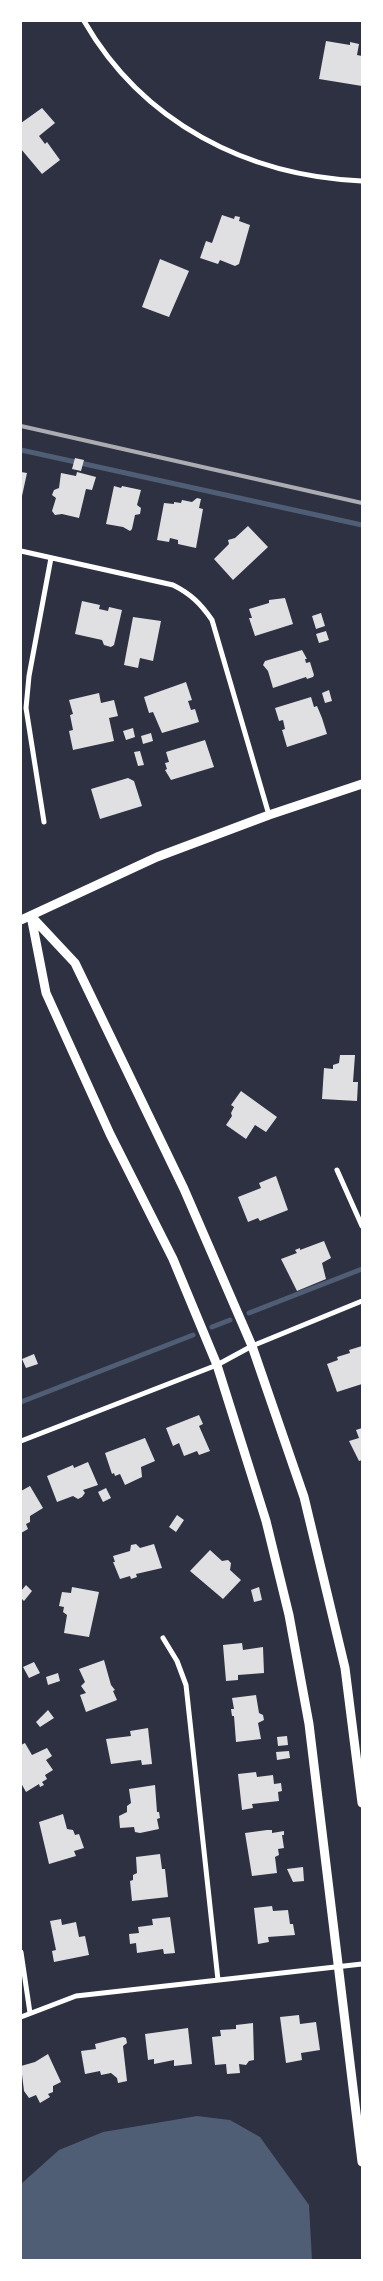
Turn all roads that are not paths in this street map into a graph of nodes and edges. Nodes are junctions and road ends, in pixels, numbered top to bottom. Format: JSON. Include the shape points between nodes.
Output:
{"nodes":[{"id":1,"x":84,"y":21,"type":"edge"},
{"id":2,"x":362,"y":181,"type":"edge"},
{"id":3,"x":21,"y":551,"type":"edge"},
{"id":4,"x":51,"y":558,"type":"junction"},
{"id":5,"x":362,"y":784,"type":"edge"},
{"id":6,"x":269,"y":815,"type":"junction"},
{"id":7,"x":44,"y":822,"type":"dead end"},
{"id":8,"x":31,"y":916,"type":"junction"},
{"id":9,"x":21,"y":920,"type":"edge"},
{"id":10,"x":337,"y":1170,"type":"dead end"},
{"id":11,"x":362,"y":1226,"type":"edge"},
{"id":12,"x":362,"y":1300,"type":"edge"},
{"id":13,"x":252,"y":1346,"type":"junction"},
{"id":14,"x":217,"y":1365,"type":"junction"},
{"id":15,"x":21,"y":1441,"type":"edge"},
{"id":16,"x":163,"y":1638,"type":"dead end"},
{"id":17,"x":362,"y":1803,"type":"edge"},
{"id":18,"x":21,"y":1952,"type":"edge"},
{"id":19,"x":362,"y":1964,"type":"edge"},
{"id":20,"x":339,"y":1966,"type":"junction"},
{"id":21,"x":218,"y":1980,"type":"junction"},
{"id":22,"x":30,"y":2013,"type":"junction"},
{"id":23,"x":21,"y":2017,"type":"edge"},
{"id":24,"x":362,"y":2162,"type":"edge"}],
"edges":[{"from":1,"to":2,"type":"street","via":[[133,85],[188,130],[228,152],[270,167],[314,178]]},
{"from":3,"to":4,"type":"street"},
{"from":4,"to":6,"type":"street","via":[[174,585],[202,605],[212,620]]},
{"from":4,"to":7,"type":"street","via":[[26,708]]},
{"from":5,"to":6,"type":"street"},
{"from":6,"to":8,"type":"street","via":[[157,857]]},
{"from":8,"to":9,"type":"street"},
{"from":8,"to":13,"type":"street","via":[[75,962],[184,1189]]},
{"from":8,"to":14,"type":"street","via":[[46,993],[110,1134],[173,1259]]},
{"from":10,"to":11,"type":"street"},
{"from":12,"to":13,"type":"street"},
{"from":13,"to":14,"type":"street"},
{"from":13,"to":17,"type":"street","via":[[304,1497],[345,1668]]},
{"from":14,"to":15,"type":"street"},
{"from":14,"to":20,"type":"street","via":[[266,1521],[289,1615],[308,1724]]},
{"from":16,"to":21,"type":"street","via":[[186,1685]]},
{"from":18,"to":22,"type":"street"},
{"from":19,"to":20,"type":"street"},
{"from":20,"to":21,"type":"street"},
{"from":20,"to":24,"type":"street"},
{"from":21,"to":22,"type":"street","via":[[76,1996]]},
{"from":22,"to":23,"type":"street"}]}
